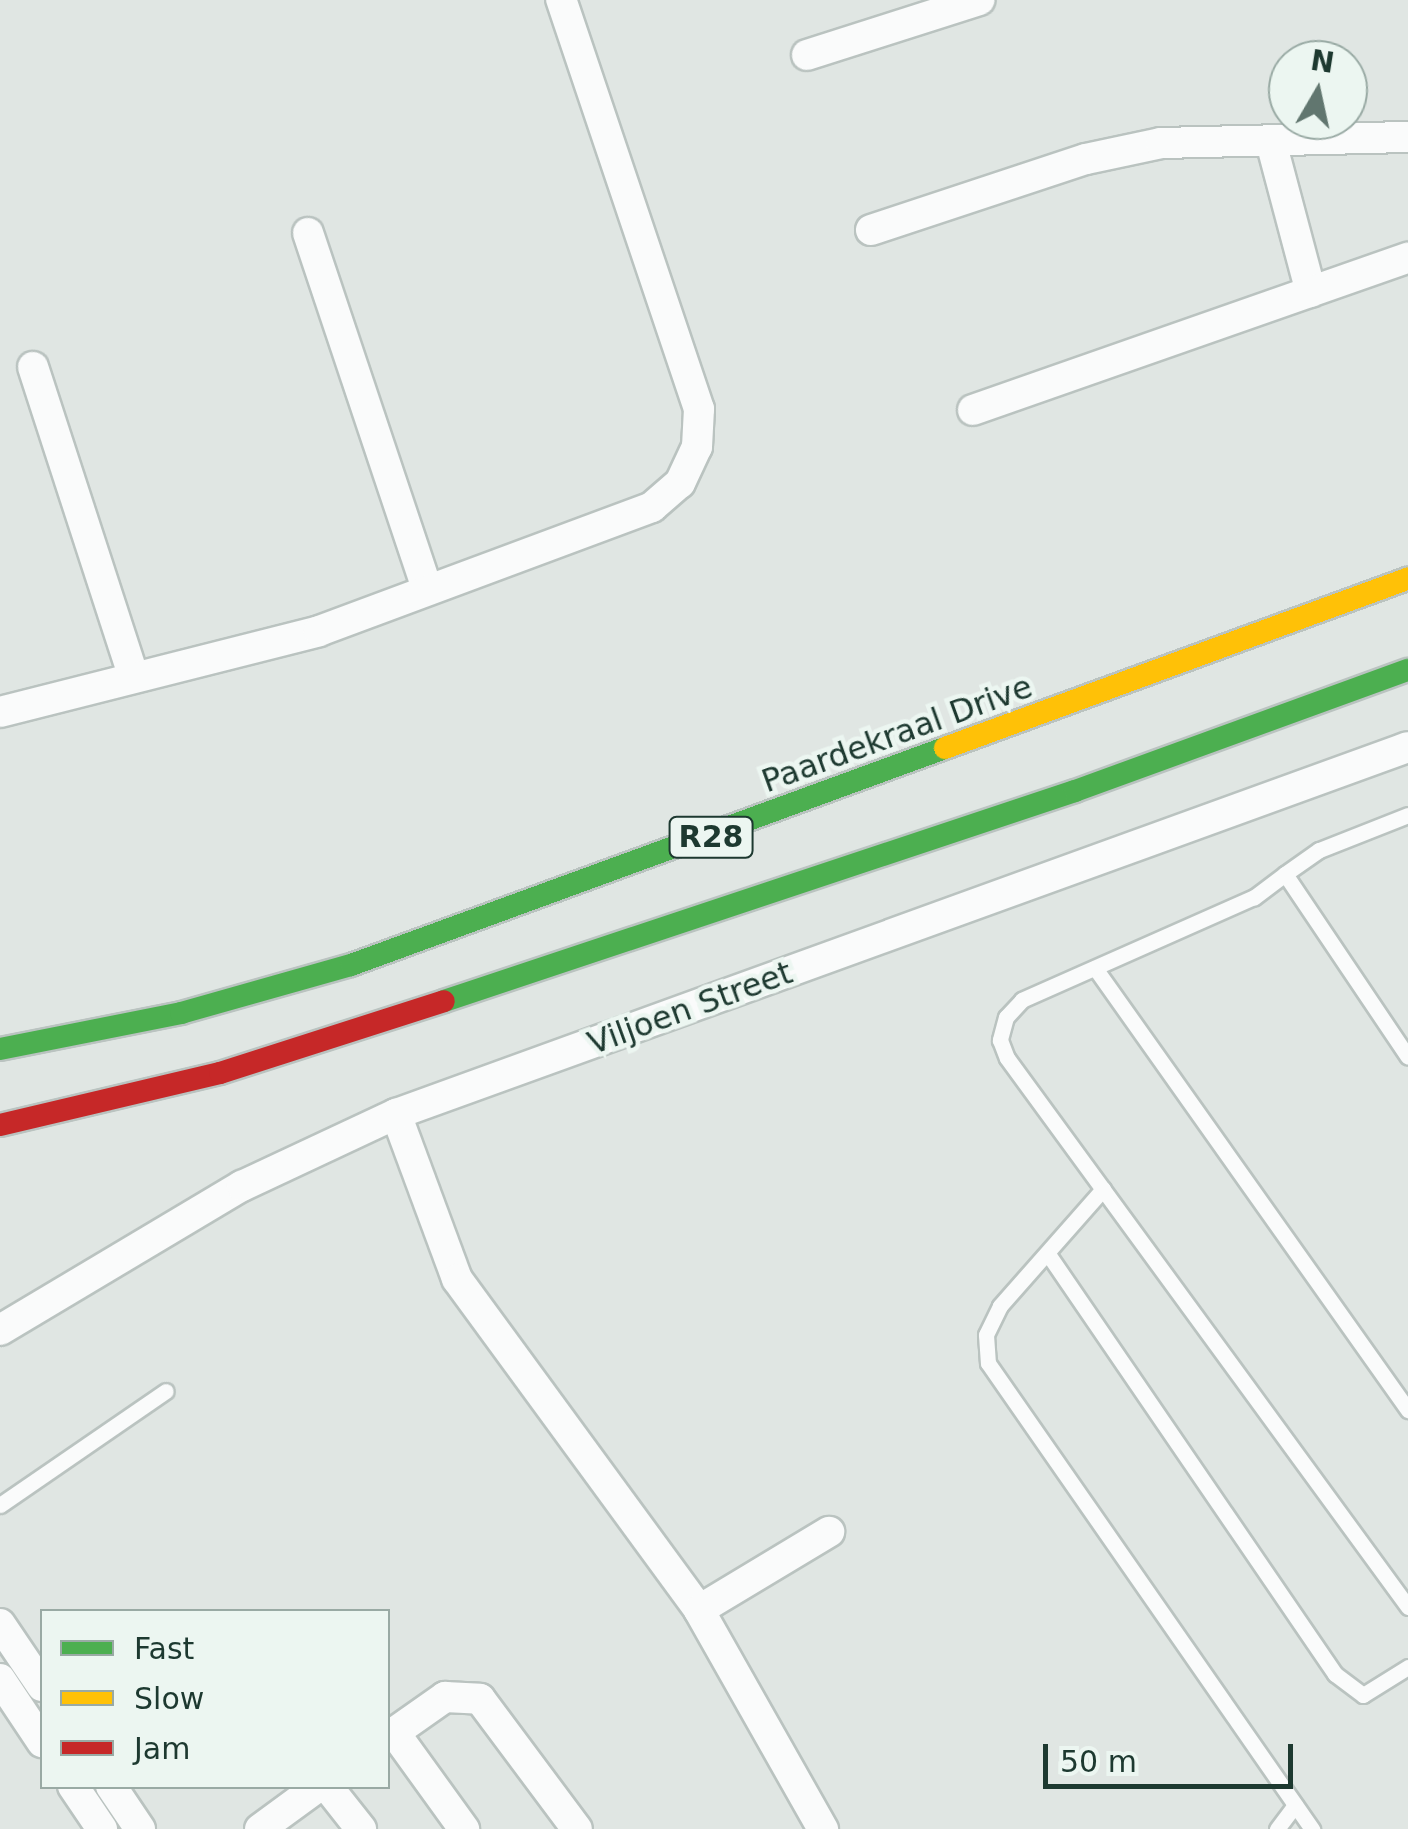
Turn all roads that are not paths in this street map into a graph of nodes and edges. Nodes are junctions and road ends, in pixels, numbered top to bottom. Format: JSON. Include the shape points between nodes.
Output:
{"nodes":[{"id":1,"x":561,"y":0,"type":"edge"},
{"id":2,"x":979,"y":0,"type":"edge"},
{"id":3,"x":807,"y":54,"type":"dead end"},
{"id":4,"x":1408,"y":137,"type":"edge"},
{"id":5,"x":1271,"y":142,"type":"junction"},
{"id":6,"x":872,"y":230,"type":"dead end"},
{"id":7,"x":308,"y":233,"type":"dead end"},
{"id":8,"x":1408,"y":258,"type":"edge"},
{"id":9,"x":1311,"y":292,"type":"junction"},
{"id":10,"x":33,"y":367,"type":"dead end"},
{"id":11,"x":973,"y":410,"type":"dead end"},
{"id":12,"x":1408,"y":579,"type":"edge"},
{"id":13,"x":427,"y":589,"type":"junction"},
{"id":14,"x":1408,"y":670,"type":"edge"},
{"id":15,"x":134,"y":676,"type":"junction"},
{"id":16,"x":0,"y":712,"type":"edge"},
{"id":17,"x":1037,"y":741,"type":"dead end"},
{"id":18,"x":1408,"y":746,"type":"edge"},
{"id":19,"x":795,"y":807,"type":"junction"},
{"id":20,"x":1408,"y":815,"type":"edge"},
{"id":21,"x":1285,"y":874,"type":"junction"},
{"id":22,"x":1095,"y":968,"type":"junction"},
{"id":23,"x":0,"y":1049,"type":"edge"},
{"id":24,"x":1408,"y":1057,"type":"edge"},
{"id":25,"x":396,"y":1114,"type":"junction"},
{"id":26,"x":0,"y":1126,"type":"edge"},
{"id":27,"x":1103,"y":1189,"type":"junction"},
{"id":28,"x":1048,"y":1254,"type":"junction"},
{"id":29,"x":0,"y":1330,"type":"edge"},
{"id":30,"x":166,"y":1391,"type":"dead end"},
{"id":31,"x":1408,"y":1410,"type":"edge"},
{"id":32,"x":0,"y":1505,"type":"edge"},
{"id":33,"x":829,"y":1532,"type":"dead end"},
{"id":34,"x":1408,"y":1607,"type":"edge"},
{"id":35,"x":699,"y":1610,"type":"junction"},
{"id":36,"x":0,"y":1624,"type":"edge"},
{"id":37,"x":1408,"y":1668,"type":"edge"},
{"id":38,"x":0,"y":1680,"type":"edge"},
{"id":39,"x":40,"y":1683,"type":"edge"},
{"id":40,"x":391,"y":1734,"type":"edge"},
{"id":41,"x":40,"y":1739,"type":"edge"},
{"id":42,"x":75,"y":1789,"type":"edge"},
{"id":43,"x":113,"y":1789,"type":"edge"},
{"id":44,"x":314,"y":1789,"type":"edge"},
{"id":45,"x":329,"y":1789,"type":"edge"},
{"id":46,"x":1295,"y":1805,"type":"junction"},
{"id":47,"x":102,"y":1829,"type":"edge"},
{"id":48,"x":140,"y":1829,"type":"edge"},
{"id":49,"x":260,"y":1829,"type":"edge"},
{"id":50,"x":361,"y":1829,"type":"edge"},
{"id":51,"x":464,"y":1829,"type":"edge"},
{"id":52,"x":577,"y":1829,"type":"edge"},
{"id":53,"x":824,"y":1829,"type":"edge"},
{"id":54,"x":1277,"y":1829,"type":"edge"},
{"id":55,"x":1312,"y":1829,"type":"edge"}],
"edges":[{"from":1,"to":13,"type":"street","via":[[699,409],[698,446],[680,483],[652,507]]},
{"from":2,"to":3,"type":"street"},
{"from":4,"to":5,"type":"street"},
{"from":5,"to":6,"type":"street","via":[[1161,143],[1086,159]]},
{"from":5,"to":9,"type":"street"},
{"from":7,"to":13,"type":"street"},
{"from":8,"to":9,"type":"street"},
{"from":9,"to":11,"type":"street"},
{"from":10,"to":15,"type":"street"},
{"from":12,"to":19,"type":"main road","name":"Paardekraal Drive","number":"R28"},
{"from":13,"to":15,"type":"street","via":[[319,631]]},
{"from":14,"to":26,"type":"main road","number":"R28","via":[[1076,792],[308,1045]]},
{"from":15,"to":16,"type":"street"},
{"from":17,"to":19,"type":"main road","via":[[928,778]]},
{"from":18,"to":25,"type":"street","name":"Viljoen Street"},
{"from":19,"to":23,"type":"main road","name":"Paardekraal Drive","number":"R28","via":[[351,964],[180,1014]]},
{"from":20,"to":21,"type":"lane","via":[[1320,850]]},
{"from":21,"to":22,"type":"lane","via":[[1254,897]]},
{"from":21,"to":24,"type":"lane"},
{"from":22,"to":27,"type":"lane","via":[[1022,1000],[1006,1016],[1000,1040]]},
{"from":22,"to":31,"type":"lane"},
{"from":25,"to":29,"type":"street","name":"Viljoen Street","via":[[242,1186]]},
{"from":25,"to":35,"type":"street","via":[[457,1279]]},
{"from":27,"to":28,"type":"lane"},
{"from":27,"to":34,"type":"lane"},
{"from":28,"to":37,"type":"lane","via":[[1335,1674],[1364,1695]]},
{"from":28,"to":46,"type":"lane","via":[[1000,1306],[986,1335],[988,1363]]},
{"from":30,"to":32,"type":"lane"},
{"from":33,"to":35,"type":"street"},
{"from":35,"to":53,"type":"street"},
{"from":36,"to":39,"type":"street"},
{"from":38,"to":41,"type":"street"},
{"from":40,"to":51,"type":"street"},
{"from":40,"to":52,"type":"street","via":[[445,1697],[480,1699]]},
{"from":42,"to":47,"type":"street"},
{"from":43,"to":48,"type":"street"},
{"from":44,"to":49,"type":"street"},
{"from":45,"to":50,"type":"street"},
{"from":46,"to":54,"type":"lane"},
{"from":46,"to":55,"type":"lane"}]}
